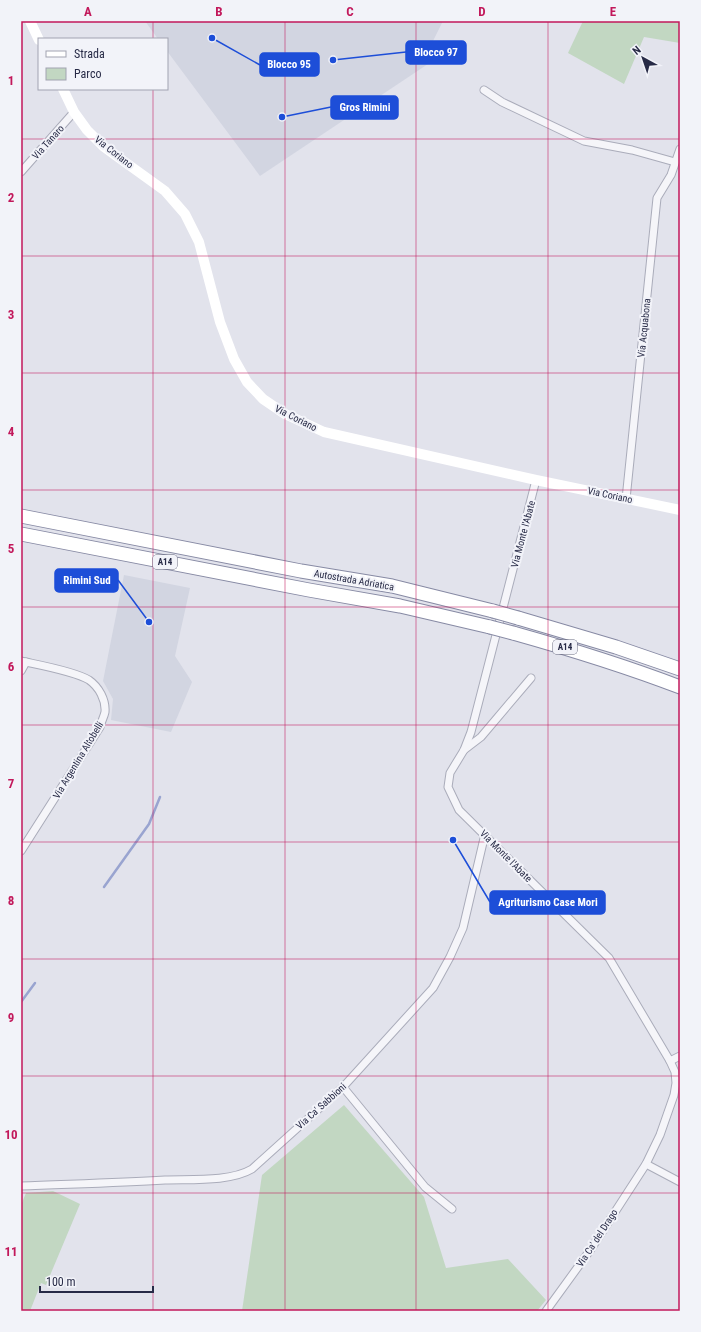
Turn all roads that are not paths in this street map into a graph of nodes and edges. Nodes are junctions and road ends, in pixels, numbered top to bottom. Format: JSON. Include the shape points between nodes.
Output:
{"nodes":[{"id":1,"x":30,"y":21,"type":"edge"},
{"id":2,"x":38,"y":38,"type":"edge"},
{"id":3,"x":63,"y":90,"type":"edge"},
{"id":4,"x":484,"y":90,"type":"dead end"},
{"id":5,"x":74,"y":112,"type":"junction"},
{"id":6,"x":680,"y":149,"type":"edge"},
{"id":7,"x":676,"y":162,"type":"junction"},
{"id":8,"x":21,"y":172,"type":"edge"},
{"id":9,"x":536,"y":480,"type":"junction"},
{"id":10,"x":626,"y":499,"type":"junction"},
{"id":11,"x":680,"y":510,"type":"edge"},
{"id":12,"x":21,"y":516,"type":"edge"},
{"id":13,"x":21,"y":534,"type":"edge"},
{"id":14,"x":24,"y":661,"type":"edge"},
{"id":15,"x":680,"y":669,"type":"edge"},
{"id":16,"x":21,"y":671,"type":"edge"},
{"id":17,"x":531,"y":678,"type":"dead end"},
{"id":18,"x":680,"y":687,"type":"edge"},
{"id":19,"x":464,"y":750,"type":"junction"},
{"id":20,"x":485,"y":834,"type":"junction"},
{"id":21,"x":21,"y":851,"type":"edge"},
{"id":22,"x":680,"y":1056,"type":"edge"},
{"id":23,"x":670,"y":1061,"type":"junction"},
{"id":24,"x":343,"y":1087,"type":"junction"},
{"id":25,"x":646,"y":1164,"type":"junction"},
{"id":26,"x":680,"y":1182,"type":"edge"},
{"id":27,"x":22,"y":1188,"type":"edge"},
{"id":28,"x":452,"y":1209,"type":"dead end"},
{"id":29,"x":546,"y":1311,"type":"edge"}],
"edges":[{"from":1,"to":2,"type":"main road"},
{"from":3,"to":5,"type":"main road","name":"Via Coriano"},
{"from":4,"to":7,"type":"street","via":[[502,102],[584,141]]},
{"from":5,"to":8,"type":"street","name":"Via Tanaro"},
{"from":5,"to":9,"type":"main road","name":"Via Coriano","via":[[104,147],[165,191],[185,214],[198,242],[220,322],[234,359],[247,382],[263,399],[285,414],[324,432]]},
{"from":6,"to":7,"type":"street","name":"Via Acquabona"},
{"from":7,"to":10,"type":"street","name":"Via Acquabona","via":[[671,176],[657,198]]},
{"from":9,"to":10,"type":"main road","name":"Via Coriano"},
{"from":9,"to":19,"type":"street","name":"Via Monte l'Abate","via":[[471,732]]},
{"from":10,"to":11,"type":"main road","name":"Via Coriano"},
{"from":12,"to":15,"type":"highway","name":"Autostrada Adriatica","number":"A14","bridge":true,"via":[[301,571],[392,586],[518,618]]},
{"from":13,"to":18,"type":"highway","name":"Autostrada Adriatica","number":"A14","bridge":true,"via":[[400,606],[568,648]]},
{"from":14,"to":16,"type":"street"},
{"from":14,"to":21,"type":"street","name":"Via Argentina Altobelli","via":[[89,680],[102,695],[105,713],[100,726]]},
{"from":17,"to":19,"type":"street","name":"Via Monte l'Abate","via":[[482,737]]},
{"from":19,"to":20,"type":"street","name":"Via Monte l'Abate","via":[[450,773],[448,787],[459,810]]},
{"from":20,"to":23,"type":"street","name":"Via Monte l'Abate","via":[[609,958]]},
{"from":20,"to":24,"type":"street","name":"Via Ca' Sabbioni","via":[[463,928],[450,958],[433,988]]},
{"from":22,"to":23,"type":"street"},
{"from":23,"to":25,"type":"street","name":"Via Ca' del Drago","via":[[675,1072],[674,1095],[660,1135]]},
{"from":24,"to":27,"type":"street","name":"Via Ca' Sabbioni","via":[[252,1169],[243,1174],[218,1178]]},
{"from":24,"to":28,"type":"street","via":[[425,1187]]},
{"from":25,"to":26,"type":"street"},
{"from":25,"to":29,"type":"street","name":"Via Ca' del Drago","via":[[591,1249]]}]}
